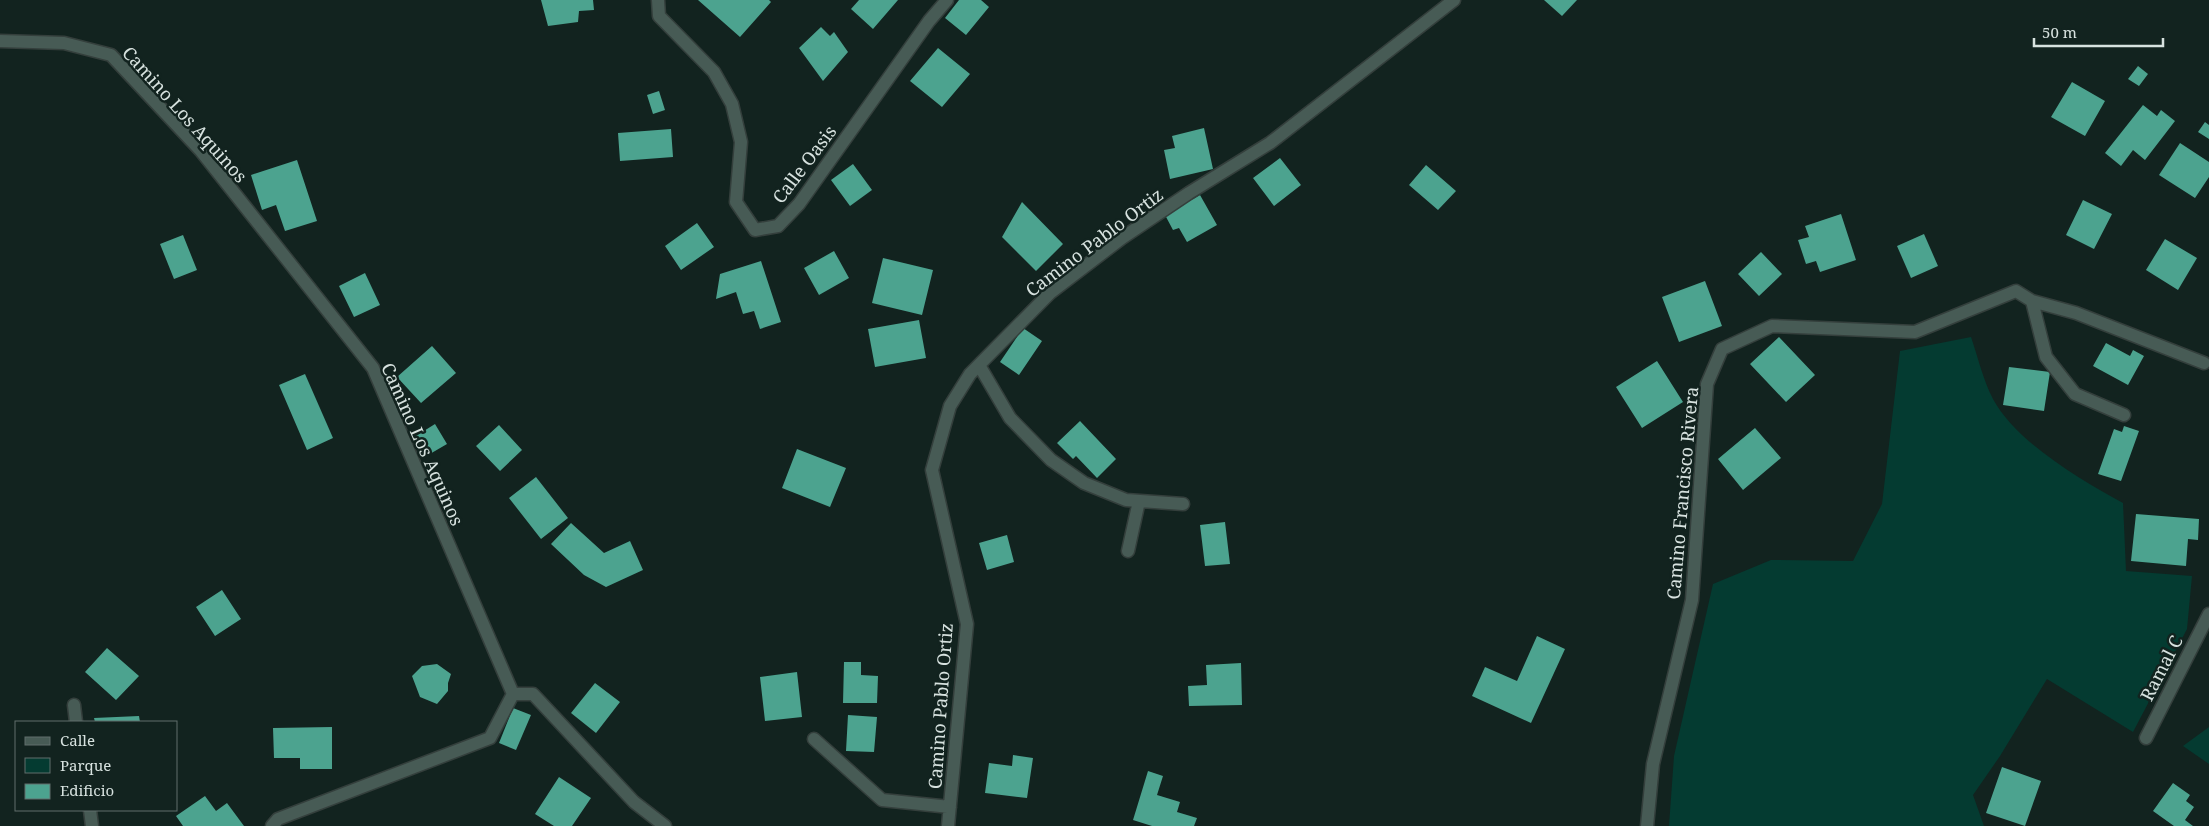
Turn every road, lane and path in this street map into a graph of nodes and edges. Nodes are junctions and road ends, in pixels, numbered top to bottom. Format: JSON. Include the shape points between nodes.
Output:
{"nodes":[{"id":1,"x":658,"y":0,"type":"edge"},
{"id":2,"x":947,"y":0,"type":"edge"},
{"id":3,"x":1454,"y":0,"type":"edge"},
{"id":4,"x":0,"y":41,"type":"edge"},
{"id":5,"x":2032,"y":301,"type":"junction"},
{"id":6,"x":2207,"y":363,"type":"edge"},
{"id":7,"x":979,"y":364,"type":"junction"},
{"id":8,"x":2124,"y":415,"type":"dead end"},
{"id":9,"x":1139,"y":501,"type":"junction"},
{"id":10,"x":1183,"y":504,"type":"dead end"},
{"id":11,"x":1128,"y":551,"type":"dead end"},
{"id":12,"x":2209,"y":614,"type":"edge"},
{"id":13,"x":513,"y":694,"type":"junction"},
{"id":14,"x":74,"y":705,"type":"dead end"},
{"id":15,"x":76,"y":721,"type":"edge"},
{"id":16,"x":2146,"y":738,"type":"dead end"},
{"id":17,"x":814,"y":739,"type":"dead end"},
{"id":18,"x":950,"y":807,"type":"junction"},
{"id":19,"x":90,"y":811,"type":"edge"},
{"id":20,"x":92,"y":826,"type":"edge"},
{"id":21,"x":272,"y":826,"type":"edge"},
{"id":22,"x":665,"y":826,"type":"edge"},
{"id":23,"x":948,"y":826,"type":"edge"},
{"id":24,"x":1647,"y":826,"type":"edge"}],
"edges":[{"from":1,"to":2,"type":"street","name":"Calle Oasis","via":[[659,16],[714,72],[732,104],[741,142],[736,202],[755,230],[778,226],[799,204]]},
{"from":3,"to":7,"type":"street","name":"Camino Pablo Ortiz","via":[[1270,143],[1122,238],[1050,293]]},
{"from":4,"to":13,"type":"street","name":"Camino Los Aquinos","via":[[64,44],[111,55],[201,151],[373,368]]},
{"from":5,"to":6,"type":"street","name":"Camino Francisco Rivera","via":[[2076,313]]},
{"from":5,"to":8,"type":"street","via":[[2046,357],[2075,394]]},
{"from":5,"to":24,"type":"street","name":"Camino Francisco Rivera","via":[[2016,291],[1914,332],[1772,326],[1722,349],[1707,384],[1692,600],[1654,764]]},
{"from":7,"to":9,"type":"street","via":[[1010,418],[1051,460],[1084,483],[1126,500]]},
{"from":7,"to":18,"type":"street","name":"Camino Pablo Ortiz","via":[[950,406],[932,470],[967,624]]},
{"from":9,"to":10,"type":"street"},
{"from":9,"to":11,"type":"street"},
{"from":12,"to":16,"type":"street","name":"Ramal C"},
{"from":13,"to":21,"type":"street","via":[[490,738],[278,819]]},
{"from":13,"to":22,"type":"street","via":[[533,694],[634,802]]},
{"from":14,"to":15,"type":"street"},
{"from":17,"to":18,"type":"street","via":[[882,800]]},
{"from":18,"to":23,"type":"street","name":"Camino Pablo Ortiz"},
{"from":19,"to":20,"type":"street"}]}
